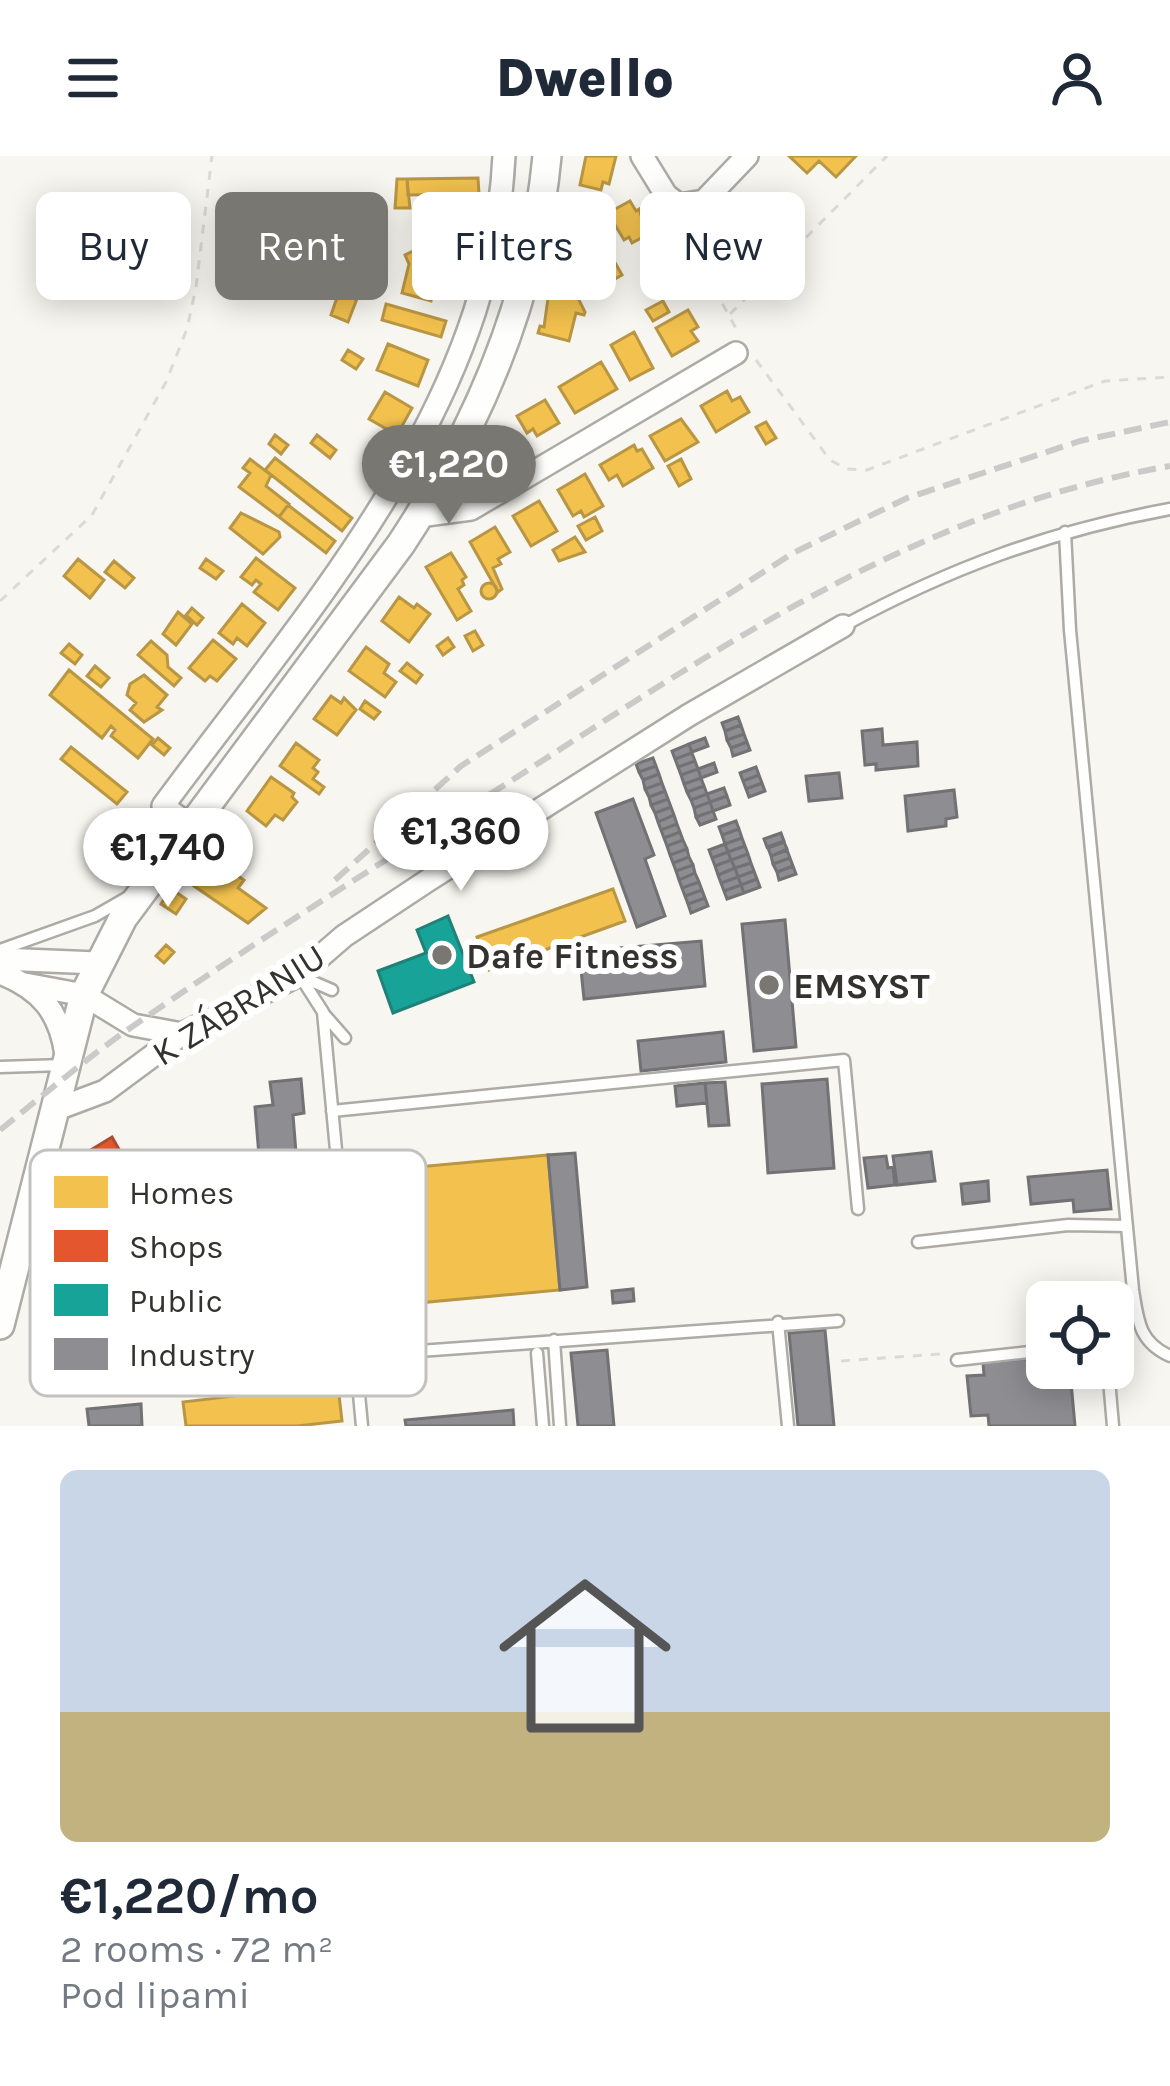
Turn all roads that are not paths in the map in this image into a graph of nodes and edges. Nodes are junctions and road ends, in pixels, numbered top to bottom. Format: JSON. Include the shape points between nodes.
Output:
{"nodes":[{"id":1,"x":504,"y":156,"type":"edge"},
{"id":2,"x":547,"y":156,"type":"edge"},
{"id":3,"x":642,"y":156,"type":"edge"},
{"id":4,"x":747,"y":156,"type":"edge"},
{"id":5,"x":502,"y":192,"type":"edge"},
{"id":6,"x":541,"y":192,"type":"edge"},
{"id":7,"x":474,"y":300,"type":"edge"},
{"id":8,"x":516,"y":300,"type":"edge"},
{"id":9,"x":736,"y":352,"type":"dead end"},
{"id":10,"x":454,"y":370,"type":"junction"},
{"id":11,"x":489,"y":384,"type":"junction"},
{"id":12,"x":1170,"y":509,"type":"edge"},
{"id":13,"x":419,"y":516,"type":"junction"},
{"id":14,"x":371,"y":523,"type":"junction"},
{"id":15,"x":1065,"y":532,"type":"junction"},
{"id":16,"x":400,"y":544,"type":"junction"},
{"id":17,"x":843,"y":626,"type":"joint"},
{"id":18,"x":263,"y":670,"type":"junction"},
{"id":19,"x":291,"y":692,"type":"junction"},
{"id":20,"x":192,"y":827,"type":"junction"},
{"id":21,"x":147,"y":886,"type":"junction"},
{"id":22,"x":0,"y":954,"type":"edge"},
{"id":23,"x":97,"y":963,"type":"junction"},
{"id":24,"x":0,"y":974,"type":"edge"},
{"id":25,"x":299,"y":975,"type":"junction"},
{"id":26,"x":25,"y":984,"type":"junction"},
{"id":27,"x":332,"y":990,"type":"dead end"},
{"id":28,"x":84,"y":995,"type":"junction"},
{"id":29,"x":322,"y":1012,"type":"junction"},
{"id":30,"x":182,"y":1034,"type":"junction"},
{"id":31,"x":345,"y":1038,"type":"dead end"},
{"id":32,"x":67,"y":1065,"type":"junction"},
{"id":33,"x":0,"y":1067,"type":"edge"},
{"id":34,"x":56,"y":1109,"type":"junction"},
{"id":35,"x":332,"y":1111,"type":"junction"},
{"id":36,"x":45,"y":1150,"type":"edge"},
{"id":37,"x":336,"y":1150,"type":"edge"},
{"id":38,"x":30,"y":1209,"type":"edge"},
{"id":39,"x":858,"y":1209,"type":"dead end"},
{"id":40,"x":1127,"y":1226,"type":"junction"},
{"id":41,"x":918,"y":1242,"type":"dead end"},
{"id":42,"x":838,"y":1321,"type":"dead end"},
{"id":43,"x":778,"y":1322,"type":"junction"},
{"id":44,"x":0,"y":1325,"type":"edge"},
{"id":45,"x":554,"y":1340,"type":"junction"},
{"id":46,"x":426,"y":1350,"type":"edge"},
{"id":47,"x":1026,"y":1352,"type":"edge"},
{"id":48,"x":538,"y":1353,"type":"dead end"},
{"id":49,"x":1170,"y":1356,"type":"edge"},
{"id":50,"x":957,"y":1360,"type":"dead end"},
{"id":51,"x":1110,"y":1389,"type":"edge"},
{"id":52,"x":359,"y":1396,"type":"edge"},
{"id":53,"x":362,"y":1426,"type":"edge"},
{"id":54,"x":543,"y":1426,"type":"edge"},
{"id":55,"x":560,"y":1426,"type":"edge"},
{"id":56,"x":788,"y":1426,"type":"edge"},
{"id":57,"x":1113,"y":1426,"type":"edge"}],
"edges":[{"from":1,"to":5,"type":"street"},
{"from":2,"to":6,"type":"street"},
{"from":3,"to":4,"type":"street","via":[[679,205],[704,200]]},
{"from":7,"to":10,"type":"street"},
{"from":8,"to":11,"type":"street"},
{"from":9,"to":13,"type":"street","via":[[471,509]]},
{"from":10,"to":11,"type":"street"},
{"from":10,"to":14,"type":"street"},
{"from":11,"to":13,"type":"street"},
{"from":12,"to":15,"type":"lane"},
{"from":13,"to":16,"type":"street"},
{"from":14,"to":16,"type":"street"},
{"from":14,"to":18,"type":"street"},
{"from":15,"to":17,"type":"lane","via":[[994,555]]},
{"from":15,"to":40,"type":"lane"},
{"from":16,"to":19,"type":"street"},
{"from":17,"to":25,"type":"street","name":"K ZÁBRANIU","via":[[427,881]]},
{"from":18,"to":19,"type":"street"},
{"from":18,"to":20,"type":"street","via":[[164,806]]},
{"from":19,"to":20,"type":"street"},
{"from":20,"to":21,"type":"street"},
{"from":21,"to":22,"type":"lane"},
{"from":21,"to":23,"type":"street"},
{"from":22,"to":23,"type":"street"},
{"from":23,"to":28,"type":"street"},
{"from":24,"to":26,"type":"street"},
{"from":25,"to":27,"type":"lane"},
{"from":25,"to":29,"type":"lane"},
{"from":25,"to":30,"type":"street","name":"K ZÁBRANIU"},
{"from":26,"to":28,"type":"street"},
{"from":26,"to":32,"type":"street","via":[[58,1019]]},
{"from":28,"to":30,"type":"street","via":[[134,1025]]},
{"from":28,"to":32,"type":"street"},
{"from":29,"to":31,"type":"lane"},
{"from":29,"to":35,"type":"lane"},
{"from":30,"to":34,"type":"street","name":"K ZÁBRANIU","via":[[105,1091]]},
{"from":32,"to":33,"type":"lane"},
{"from":32,"to":34,"type":"street"},
{"from":34,"to":36,"type":"street"},
{"from":35,"to":37,"type":"lane"},
{"from":35,"to":39,"type":"lane","via":[[844,1060]]},
{"from":38,"to":44,"type":"street"},
{"from":40,"to":41,"type":"lane"},
{"from":40,"to":49,"type":"lane","via":[[1139,1327],[1150,1346]]},
{"from":42,"to":43,"type":"lane"},
{"from":43,"to":45,"type":"lane"},
{"from":43,"to":56,"type":"lane"},
{"from":45,"to":46,"type":"lane"},
{"from":45,"to":55,"type":"lane"},
{"from":47,"to":50,"type":"lane"},
{"from":48,"to":54,"type":"lane"},
{"from":51,"to":57,"type":"lane"},
{"from":52,"to":53,"type":"lane"}]}
